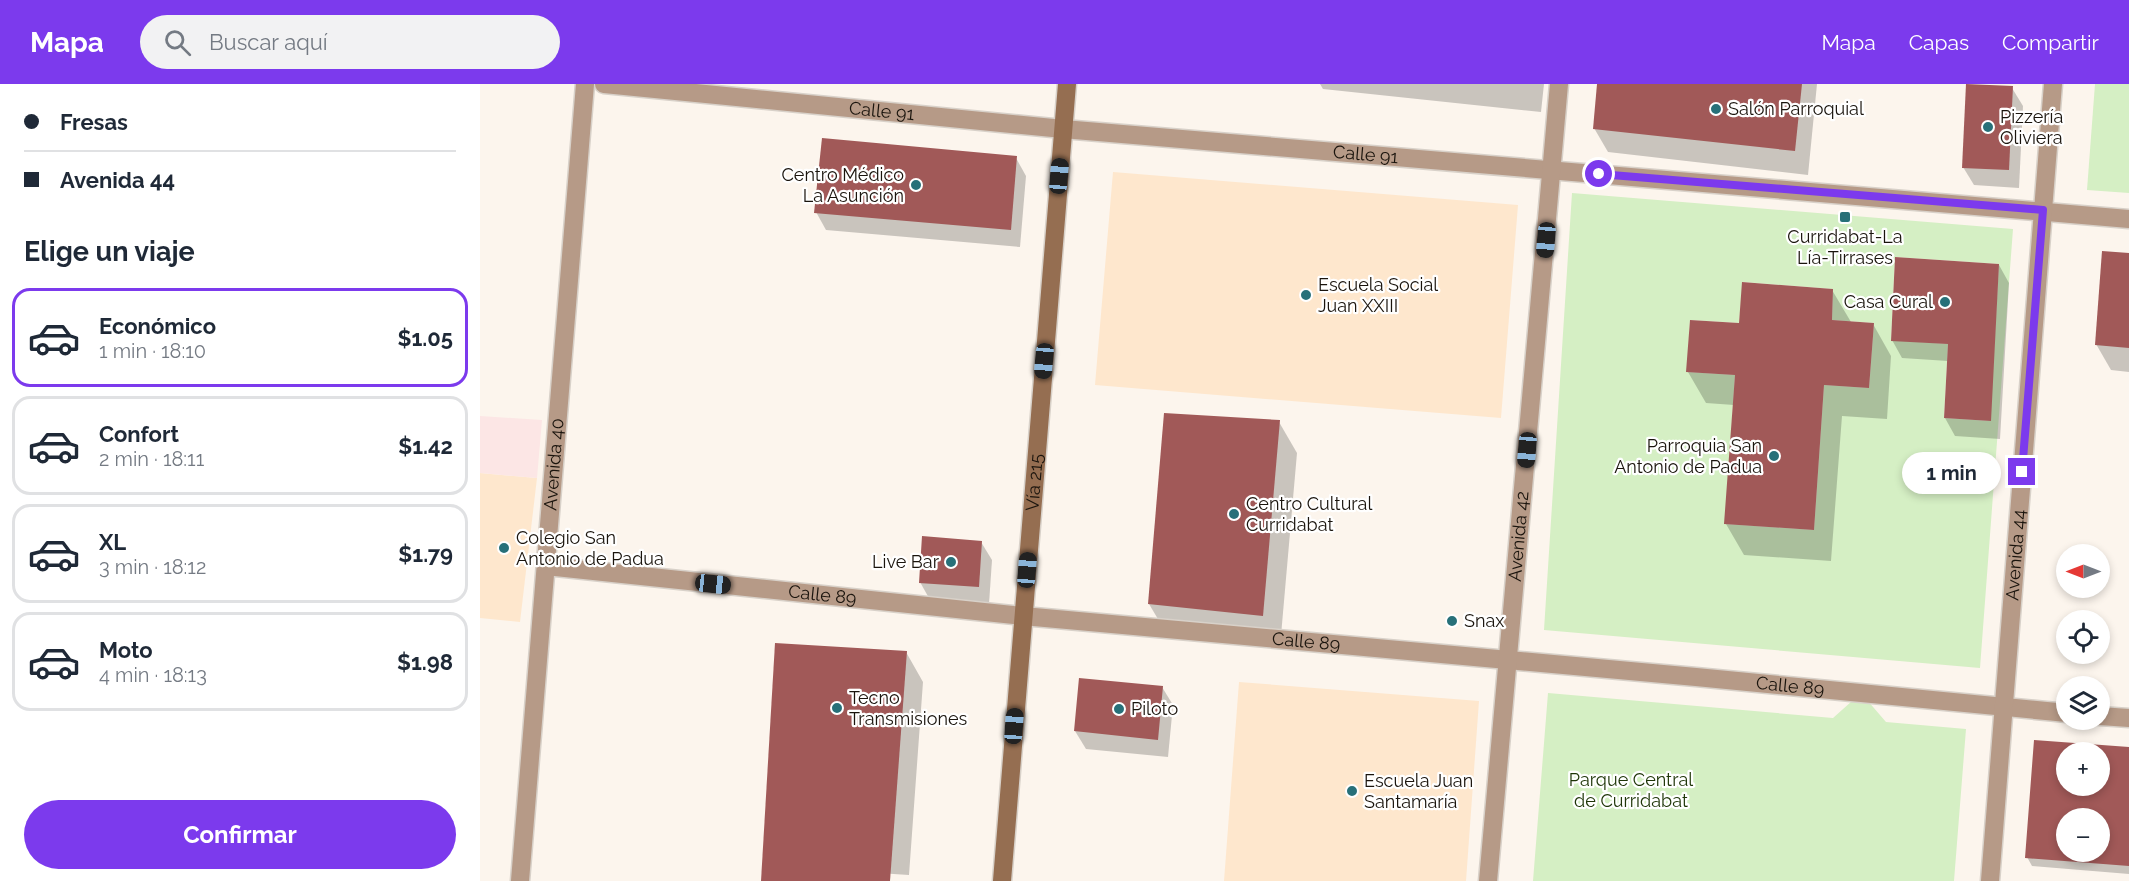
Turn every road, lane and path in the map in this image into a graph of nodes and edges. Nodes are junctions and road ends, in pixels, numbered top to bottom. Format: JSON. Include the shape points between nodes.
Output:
{"nodes":[{"id":1,"x":585,"y":84,"type":"edge"},
{"id":2,"x":604,"y":84,"type":"edge"},
{"id":3,"x":1067,"y":84,"type":"edge"},
{"id":4,"x":1559,"y":84,"type":"edge"},
{"id":5,"x":2053,"y":84,"type":"edge"},
{"id":6,"x":1063,"y":129,"type":"junction"},
{"id":7,"x":1552,"y":170,"type":"junction"},
{"id":8,"x":2043,"y":210,"type":"junction"},
{"id":9,"x":2129,"y":219,"type":"edge"},
{"id":10,"x":546,"y":566,"type":"junction"},
{"id":11,"x":1023,"y":616,"type":"junction"},
{"id":12,"x":1508,"y":660,"type":"junction"},
{"id":13,"x":2003,"y":708,"type":"junction"},
{"id":14,"x":2056,"y":712,"type":"edge"},
{"id":15,"x":2110,"y":717,"type":"edge"},
{"id":16,"x":2129,"y":718,"type":"edge"},
{"id":17,"x":520,"y":881,"type":"edge"},
{"id":18,"x":1002,"y":881,"type":"edge"},
{"id":19,"x":1488,"y":881,"type":"edge"},
{"id":20,"x":1990,"y":881,"type":"edge"}],
"edges":[{"from":1,"to":10,"type":"street","name":"Avenida 40"},
{"from":2,"to":6,"type":"street","name":"Calle 91"},
{"from":3,"to":6,"type":"main road","name":"Vía 215"},
{"from":4,"to":7,"type":"street","name":"Avenida 42"},
{"from":5,"to":8,"type":"street","name":"Avenida 44"},
{"from":6,"to":7,"type":"street","name":"Calle 91"},
{"from":6,"to":11,"type":"main road","name":"Vía 215"},
{"from":7,"to":8,"type":"street","name":"Calle 91"},
{"from":7,"to":12,"type":"street","name":"Avenida 42"},
{"from":8,"to":9,"type":"street","name":"Calle 91"},
{"from":8,"to":13,"type":"street","name":"Avenida 44"},
{"from":10,"to":11,"type":"street","name":"Calle 89"},
{"from":10,"to":17,"type":"street","name":"Avenida 40"},
{"from":11,"to":12,"type":"street","name":"Calle 89"},
{"from":11,"to":18,"type":"main road","name":"Vía 215"},
{"from":12,"to":13,"type":"street","name":"Calle 89"},
{"from":12,"to":19,"type":"street","name":"Avenida 42"},
{"from":13,"to":14,"type":"street","name":"Calle 89"},
{"from":13,"to":20,"type":"street","name":"Avenida 44"},
{"from":15,"to":16,"type":"street"}]}
